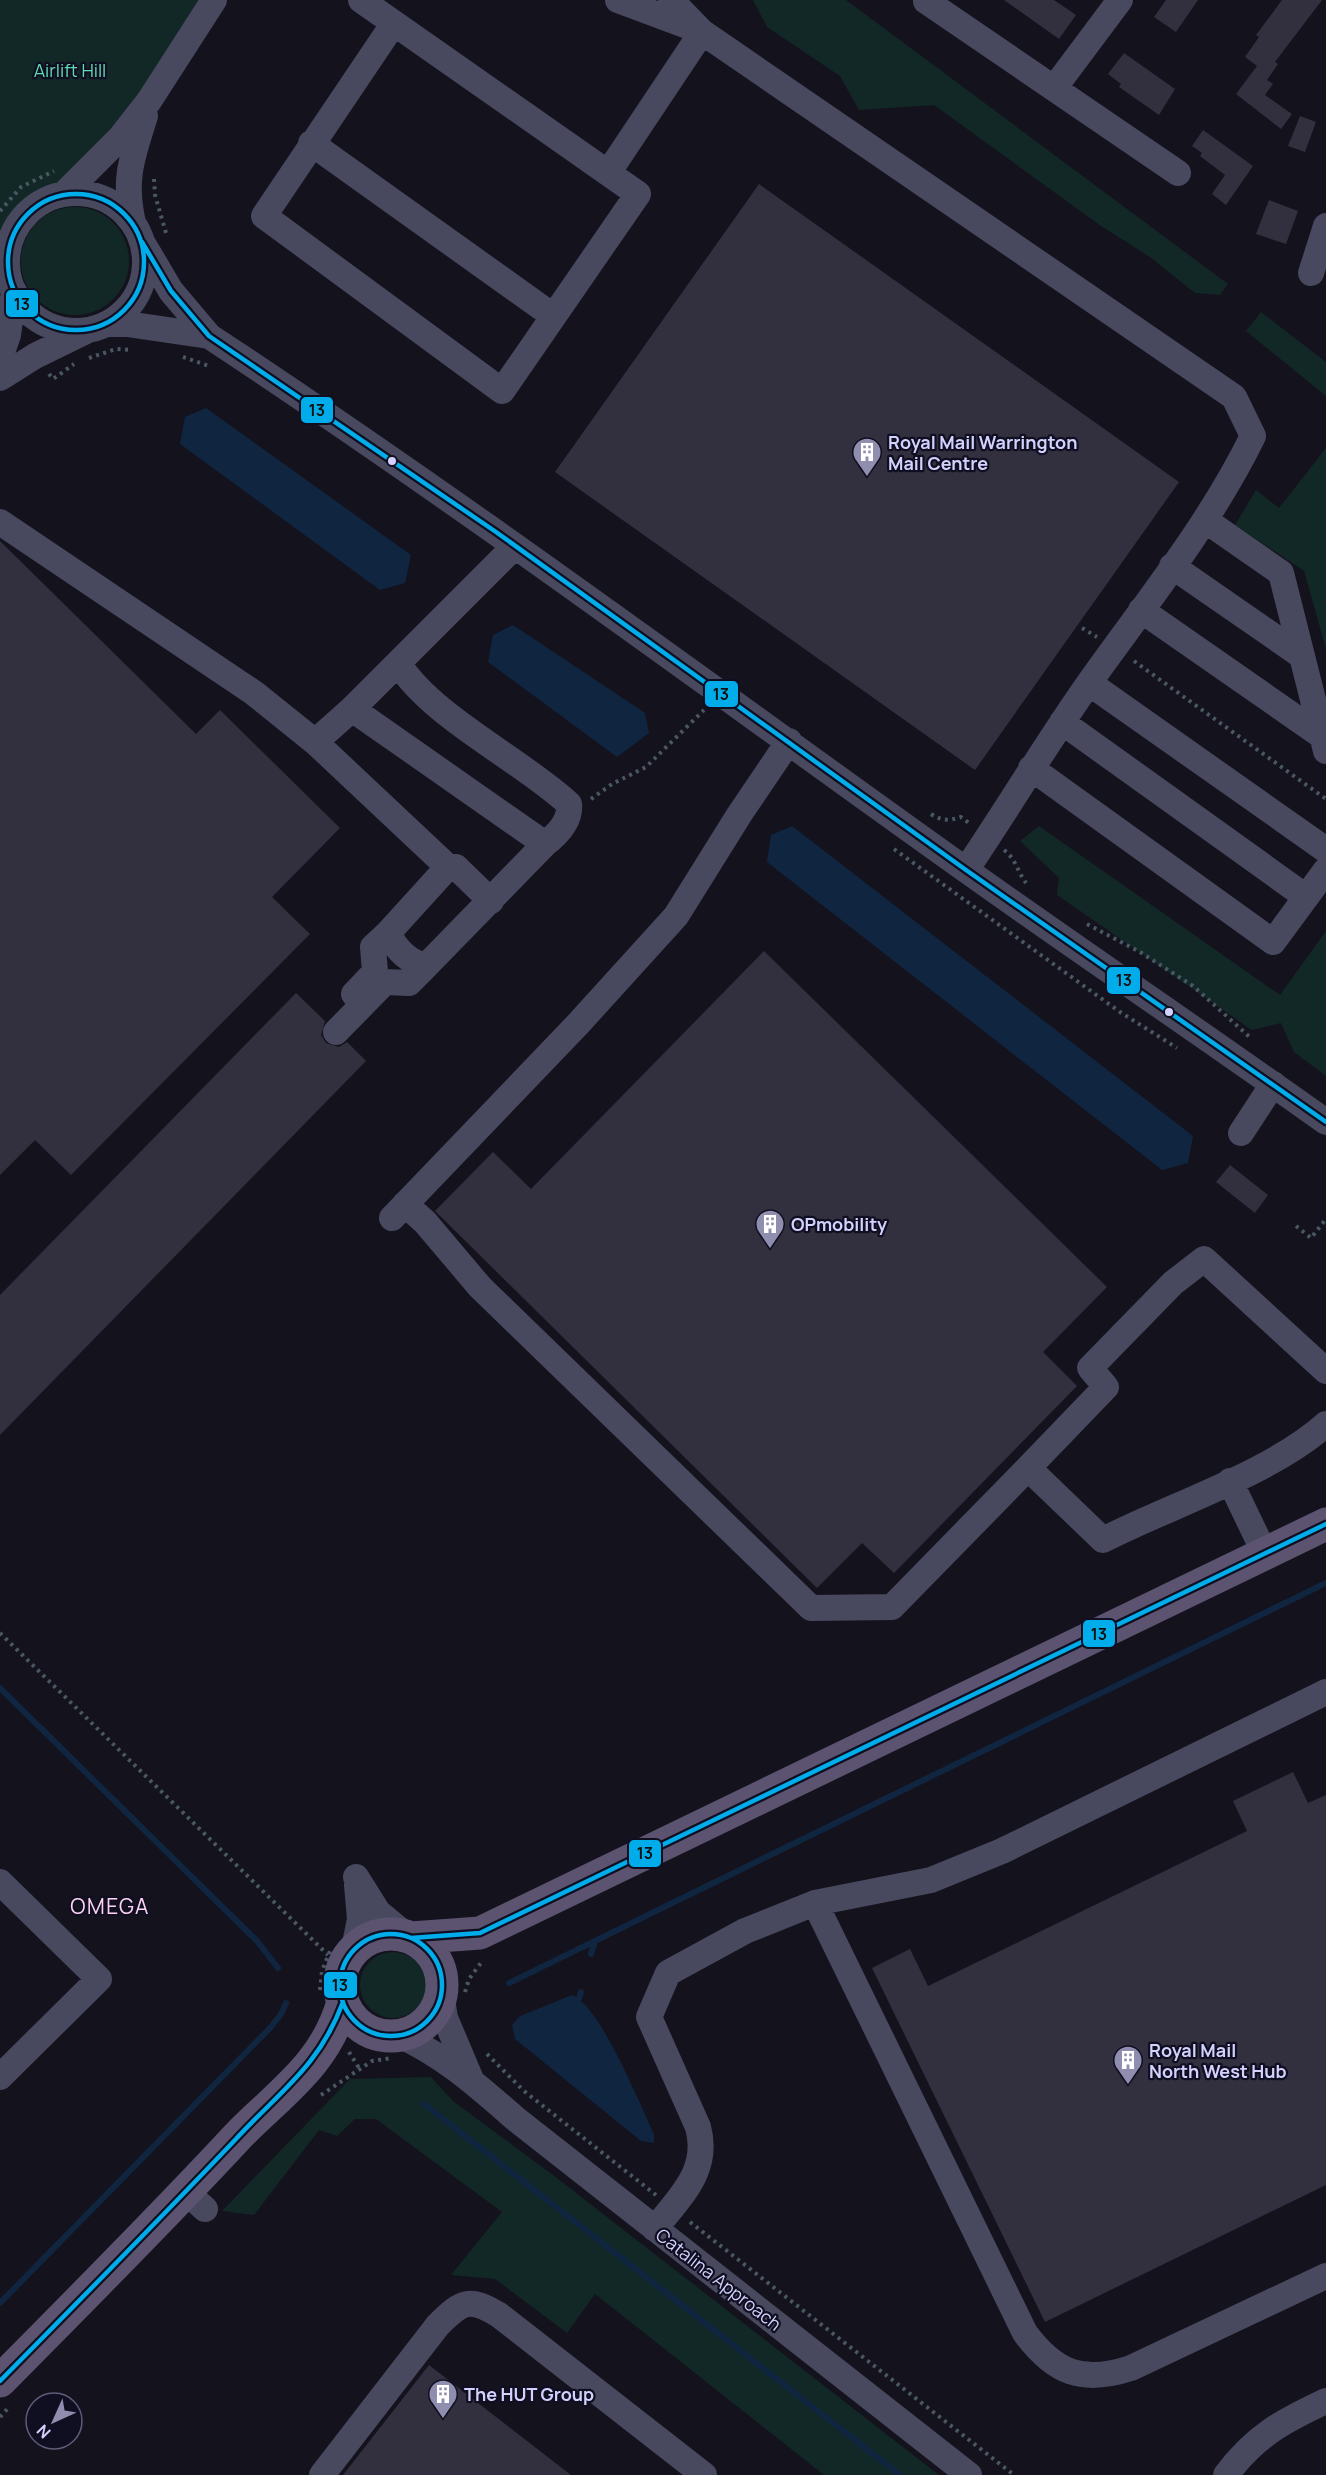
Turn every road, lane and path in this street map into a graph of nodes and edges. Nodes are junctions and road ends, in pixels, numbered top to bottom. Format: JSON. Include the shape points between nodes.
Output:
{"nodes":[{"id":1,"x":214,"y":0,"type":"edge"},
{"id":2,"x":361,"y":0,"type":"edge"},
{"id":3,"x":618,"y":0,"type":"edge"},
{"id":4,"x":671,"y":0,"type":"edge"},
{"id":5,"x":926,"y":0,"type":"edge"},
{"id":6,"x":1120,"y":0,"type":"edge"},
{"id":7,"x":394,"y":23,"type":"junction"},
{"id":8,"x":702,"y":32,"type":"junction"},
{"id":9,"x":1055,"y":87,"type":"junction"},
{"id":10,"x":149,"y":101,"type":"junction"},
{"id":11,"x":311,"y":143,"type":"junction"},
{"id":12,"x":59,"y":169,"type":"dead end"},
{"id":13,"x":154,"y":173,"type":"dead end"},
{"id":14,"x":608,"y":173,"type":"junction"},
{"id":15,"x":1178,"y":173,"type":"dead end"},
{"id":16,"x":65,"y":193,"type":"junction"},
{"id":17,"x":0,"y":211,"type":"edge"},
{"id":18,"x":1326,"y":226,"type":"edge"},
{"id":19,"x":138,"y":233,"type":"junction"},
{"id":20,"x":170,"y":243,"type":"dead end"},
{"id":21,"x":1311,"y":273,"type":"dead end"},
{"id":22,"x":14,"y":291,"type":"junction"},
{"id":23,"x":553,"y":316,"type":"junction"},
{"id":24,"x":99,"y":326,"type":"junction"},
{"id":25,"x":209,"y":336,"type":"junction"},
{"id":26,"x":137,"y":350,"type":"dead end"},
{"id":27,"x":176,"y":355,"type":"dead end"},
{"id":28,"x":0,"y":358,"type":"edge"},
{"id":29,"x":214,"y":368,"type":"dead end"},
{"id":30,"x":0,"y":378,"type":"edge"},
{"id":31,"x":53,"y":379,"type":"dead end"},
{"id":32,"x":1205,"y":520,"type":"junction"},
{"id":33,"x":0,"y":522,"type":"edge"},
{"id":34,"x":514,"y":546,"type":"junction"},
{"id":35,"x":1172,"y":566,"type":"junction"},
{"id":36,"x":1141,"y":610,"type":"junction"},
{"id":37,"x":1082,"y":628,"type":"dead end"},
{"id":38,"x":1115,"y":647,"type":"junction"},
{"id":39,"x":1299,"y":654,"type":"junction"},
{"id":40,"x":398,"y":663,"type":"junction"},
{"id":41,"x":1089,"y":683,"type":"junction"},
{"id":42,"x":706,"y":708,"type":"dead end"},
{"id":43,"x":352,"y":709,"type":"junction"},
{"id":44,"x":1062,"y":722,"type":"junction"},
{"id":45,"x":789,"y":741,"type":"junction"},
{"id":46,"x":315,"y":742,"type":"junction"},
{"id":47,"x":1324,"y":743,"type":"edge"},
{"id":48,"x":1031,"y":768,"type":"junction"},
{"id":49,"x":1326,"y":799,"type":"edge"},
{"id":50,"x":570,"y":813,"type":"junction"},
{"id":51,"x":930,"y":813,"type":"dead end"},
{"id":52,"x":961,"y":817,"type":"dead end"},
{"id":53,"x":545,"y":844,"type":"junction"},
{"id":54,"x":1326,"y":850,"type":"edge"},
{"id":55,"x":1014,"y":858,"type":"dead end"},
{"id":56,"x":448,"y":867,"type":"junction"},
{"id":57,"x":966,"y":870,"type":"junction"},
{"id":58,"x":1326,"y":870,"type":"edge"},
{"id":59,"x":1036,"y":889,"type":"dead end"},
{"id":60,"x":1306,"y":897,"type":"junction"},
{"id":61,"x":490,"y":901,"type":"junction"},
{"id":62,"x":1080,"y":919,"type":"dead end"},
{"id":63,"x":388,"y":933,"type":"junction"},
{"id":64,"x":426,"y":966,"type":"junction"},
{"id":65,"x":1257,"y":1044,"type":"dead end"},
{"id":66,"x":1273,"y":1084,"type":"junction"},
{"id":67,"x":1326,"y":1122,"type":"edge"},
{"id":68,"x":1241,"y":1133,"type":"dead end"},
{"id":69,"x":1326,"y":1219,"type":"edge"},
{"id":70,"x":1296,"y":1226,"type":"dead end"},
{"id":71,"x":1326,"y":1371,"type":"edge"},
{"id":72,"x":1326,"y":1424,"type":"edge"},
{"id":73,"x":1028,"y":1468,"type":"junction"},
{"id":74,"x":1230,"y":1481,"type":"junction"},
{"id":75,"x":1326,"y":1524,"type":"edge"},
{"id":76,"x":1264,"y":1554,"type":"junction"},
{"id":77,"x":0,"y":1633,"type":"edge"},
{"id":78,"x":1326,"y":1692,"type":"edge"},
{"id":79,"x":0,"y":1882,"type":"edge"},
{"id":80,"x":815,"y":1903,"type":"junction"},
{"id":81,"x":480,"y":1933,"type":"junction"},
{"id":82,"x":409,"y":1937,"type":"junction"},
{"id":83,"x":341,"y":1952,"type":"junction"},
{"id":84,"x":442,"y":1989,"type":"junction"},
{"id":85,"x":343,"y":2002,"type":"junction"},
{"id":86,"x":394,"y":2043,"type":"junction"},
{"id":87,"x":484,"y":2051,"type":"dead end"},
{"id":88,"x":0,"y":2077,"type":"edge"},
{"id":89,"x":471,"y":2080,"type":"junction"},
{"id":90,"x":305,"y":2091,"type":"junction"},
{"id":91,"x":634,"y":2179,"type":"dead end"},
{"id":92,"x":655,"y":2229,"type":"junction"},
{"id":93,"x":710,"y":2238,"type":"dead end"},
{"id":94,"x":1326,"y":2276,"type":"edge"},
{"id":95,"x":8,"y":2391,"type":"edge"},
{"id":96,"x":1326,"y":2401,"type":"edge"},
{"id":97,"x":0,"y":2417,"type":"edge"},
{"id":98,"x":322,"y":2475,"type":"edge"},
{"id":99,"x":704,"y":2475,"type":"edge"},
{"id":100,"x":969,"y":2475,"type":"edge"},
{"id":101,"x":1014,"y":2475,"type":"edge"},
{"id":102,"x":1226,"y":2475,"type":"edge"}],
"edges":[{"from":1,"to":10,"type":"street"},
{"from":2,"to":7,"type":"street"},
{"from":3,"to":8,"type":"street"},
{"from":4,"to":8,"type":"street"},
{"from":5,"to":9,"type":"street"},
{"from":6,"to":9,"type":"street"},
{"from":7,"to":11,"type":"street"},
{"from":7,"to":14,"type":"street"},
{"from":8,"to":14,"type":"street"},
{"from":8,"to":32,"type":"street","via":[[1234,397],[1253,436]]},
{"from":9,"to":15,"type":"street"},
{"from":10,"to":16,"type":"street","via":[[120,138]]},
{"from":10,"to":19,"type":"street","via":[[128,173],[127,196]]},
{"from":11,"to":23,"type":"street"},
{"from":11,"to":23,"type":"street","via":[[264,216],[502,391]]},
{"from":12,"to":17,"type":"path","via":[[21,187]]},
{"from":13,"to":20,"type":"path","via":[[157,204]]},
{"from":14,"to":23,"type":"street","via":[[638,194]]},
{"from":16,"to":19,"type":"street","via":[[96,196],[110,202]]},
{"from":16,"to":22,"type":"street","via":[[28,212],[15,229],[8,250],[8,271]]},
{"from":18,"to":21,"type":"street"},
{"from":19,"to":24,"type":"street","via":[[145,261],[138,289],[122,313]]},
{"from":19,"to":25,"type":"street","via":[[171,291]]},
{"from":22,"to":24,"type":"street","via":[[24,307],[55,327],[73,330]]},
{"from":22,"to":28,"type":"street","via":[[8,335]]},
{"from":24,"to":25,"type":"street","via":[[127,324]]},
{"from":24,"to":30,"type":"street","via":[[35,356]]},
{"from":25,"to":34,"type":"street"},
{"from":26,"to":31,"type":"path","via":[[116,349],[96,355]]},
{"from":27,"to":29,"type":"path"},
{"from":32,"to":35,"type":"street"},
{"from":32,"to":39,"type":"street","via":[[1281,573]]},
{"from":33,"to":46,"type":"street","via":[[254,693]]},
{"from":34,"to":40,"type":"street"},
{"from":34,"to":45,"type":"street"},
{"from":35,"to":36,"type":"street"},
{"from":35,"to":39,"type":"street"},
{"from":36,"to":38,"type":"street"},
{"from":36,"to":47,"type":"street"},
{"from":37,"to":38,"type":"path"},
{"from":38,"to":41,"type":"street"},
{"from":38,"to":49,"type":"path"},
{"from":39,"to":47,"type":"street"},
{"from":40,"to":43,"type":"street"},
{"from":40,"to":50,"type":"street","via":[[410,683],[436,705],[548,784],[569,804]]},
{"from":41,"to":44,"type":"street"},
{"from":41,"to":54,"type":"street"},
{"from":42,"to":50,"type":"path","via":[[645,768],[612,784]]},
{"from":43,"to":46,"type":"street"},
{"from":43,"to":53,"type":"street"},
{"from":44,"to":48,"type":"street"},
{"from":44,"to":60,"type":"street"},
{"from":45,"to":57,"type":"street"},
{"from":45,"to":73,"type":"street","via":[[676,916],[398,1211],[425,1222],[480,1287],[811,1608],[892,1606]]},
{"from":46,"to":56,"type":"street"},
{"from":48,"to":57,"type":"street"},
{"from":48,"to":60,"type":"street","via":[[1273,942]]},
{"from":50,"to":53,"type":"street","via":[[558,834]]},
{"from":51,"to":52,"type":"path","via":[[939,820]]},
{"from":53,"to":61,"type":"street"},
{"from":55,"to":59,"type":"path","via":[[1018,872]]},
{"from":56,"to":61,"type":"street","via":[[456,867]]},
{"from":56,"to":63,"type":"street"},
{"from":57,"to":66,"type":"street"},
{"from":58,"to":60,"type":"street"},
{"from":61,"to":64,"type":"street"},
{"from":62,"to":65,"type":"path","via":[[1193,986]]},
{"from":63,"to":64,"type":"street","via":[[393,944],[414,963]]},
{"from":63,"to":64,"type":"street","via":[[373,947],[375,972],[331,1027],[385,982],[409,983]]},
{"from":66,"to":67,"type":"street"},
{"from":66,"to":68,"type":"street"},
{"from":69,"to":70,"type":"path","via":[[1311,1238]]},
{"from":71,"to":73,"type":"street","via":[[1204,1259],[1173,1283],[1090,1368],[1106,1387]]},
{"from":72,"to":74,"type":"street","via":[[1308,1440]]},
{"from":73,"to":74,"type":"street","via":[[1103,1540]]},
{"from":74,"to":76,"type":"street"},
{"from":75,"to":76,"type":"main road"},
{"from":76,"to":81,"type":"main road"},
{"from":77,"to":83,"type":"path"},
{"from":78,"to":80,"type":"street","via":[[1002,1851],[931,1880]]},
{"from":79,"to":88,"type":"street","via":[[99,1979]]},
{"from":80,"to":92,"type":"street","via":[[745,1931],[668,1973],[649,2017],[703,2143],[696,2174]]},
{"from":80,"to":94,"type":"street","via":[[1025,2333],[1039,2352],[1064,2371],[1109,2375],[1131,2368]]},
{"from":81,"to":82,"type":"main road"},
{"from":81,"to":84,"type":"main road"},
{"from":82,"to":83,"type":"main road","via":[[376,1936]]},
{"from":82,"to":83,"type":"street","via":[[378,1912],[356,1876],[360,1918]]},
{"from":82,"to":84,"type":"main road","via":[[432,1954]]},
{"from":83,"to":85,"type":"main road"},
{"from":84,"to":86,"type":"main road","via":[[435,2012]]},
{"from":84,"to":89,"type":"street","name":"Catalina Approach","via":[[445,2018]]},
{"from":85,"to":86,"type":"main road","via":[[358,2024]]},
{"from":85,"to":90,"type":"main road"},
{"from":86,"to":89,"type":"street","name":"Catalina Approach","via":[[432,2052]]},
{"from":86,"to":90,"type":"path","via":[[383,2058]]},
{"from":86,"to":90,"type":"main road","via":[[347,2052]]},
{"from":87,"to":91,"type":"path","via":[[524,2091]]},
{"from":89,"to":92,"type":"street","name":"Catalina Approach"},
{"from":90,"to":95,"type":"main road","via":[[246,2128],[196,2200]]},
{"from":92,"to":100,"type":"street","name":"Catalina Approach"},
{"from":93,"to":101,"type":"path"},
{"from":95,"to":97,"type":"path"},
{"from":96,"to":102,"type":"street","via":[[1268,2431]]},
{"from":98,"to":99,"type":"street","via":[[438,2325],[457,2306],[479,2303]]}]}
